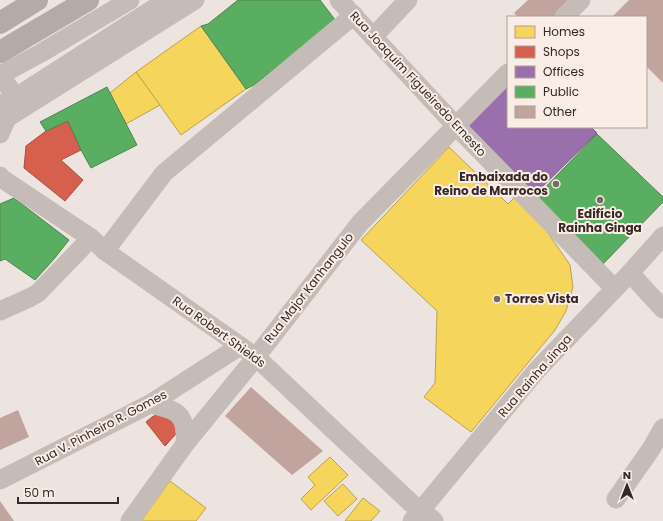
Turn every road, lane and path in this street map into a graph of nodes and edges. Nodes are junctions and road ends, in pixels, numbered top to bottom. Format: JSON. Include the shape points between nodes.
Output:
{"nodes":[{"id":1,"x":38,"y":0,"type":"edge"},
{"id":2,"x":88,"y":0,"type":"edge"},
{"id":3,"x":130,"y":0,"type":"edge"},
{"id":4,"x":167,"y":0,"type":"edge"},
{"id":5,"x":195,"y":0,"type":"edge"},
{"id":6,"x":339,"y":0,"type":"edge"},
{"id":7,"x":408,"y":0,"type":"edge"},
{"id":8,"x":581,"y":0,"type":"edge"},
{"id":9,"x":354,"y":15,"type":"junction"},
{"id":10,"x":565,"y":16,"type":"edge"},
{"id":11,"x":0,"y":23,"type":"edge"},
{"id":12,"x":373,"y":37,"type":"junction"},
{"id":13,"x":0,"y":52,"type":"edge"},
{"id":14,"x":507,"y":75,"type":"edge"},
{"id":15,"x":16,"y":97,"type":"junction"},
{"id":16,"x":456,"y":126,"type":"junction"},
{"id":17,"x":0,"y":127,"type":"edge"},
{"id":18,"x":0,"y":134,"type":"edge"},
{"id":19,"x":0,"y":174,"type":"edge"},
{"id":20,"x":663,"y":236,"type":"edge"},
{"id":21,"x":91,"y":238,"type":"junction"},
{"id":22,"x":105,"y":250,"type":"junction"},
{"id":23,"x":630,"y":272,"type":"junction"},
{"id":24,"x":614,"y":288,"type":"junction"},
{"id":25,"x":663,"y":309,"type":"edge"},
{"id":26,"x":0,"y":311,"type":"edge"},
{"id":27,"x":240,"y":346,"type":"junction"},
{"id":28,"x":256,"y":357,"type":"junction"},
{"id":29,"x":150,"y":404,"type":"junction"},
{"id":30,"x":663,"y":428,"type":"edge"},
{"id":31,"x":185,"y":444,"type":"junction"},
{"id":32,"x":0,"y":480,"type":"edge"},
{"id":33,"x":616,"y":499,"type":"dead end"},
{"id":34,"x":422,"y":517,"type":"edge"},
{"id":35,"x":130,"y":521,"type":"edge"}],
"edges":[{"from":1,"to":11,"type":"main road"},
{"from":2,"to":13,"type":"main road"},
{"from":3,"to":15,"type":"street","via":[[4,73],[2,78]]},
{"from":4,"to":15,"type":"street"},
{"from":5,"to":18,"type":"street","via":[[7,118]]},
{"from":6,"to":9,"type":"street","name":"Rua Joaquim Figueiredo Ernesto"},
{"from":7,"to":12,"type":"street"},
{"from":8,"to":10,"type":"street"},
{"from":9,"to":12,"type":"street","name":"Rua Joaquim Figueiredo Ernesto"},
{"from":9,"to":22,"type":"street","via":[[164,173]]},
{"from":12,"to":16,"type":"street","name":"Rua Joaquim Figueiredo Ernesto"},
{"from":14,"to":16,"type":"street","name":"Rua Major Kanhangulo"},
{"from":15,"to":17,"type":"street","via":[[4,103]]},
{"from":16,"to":24,"type":"street","name":"Rua Joaquim Figueiredo Ernesto"},
{"from":16,"to":28,"type":"street","name":"Rua Major Kanhangulo","via":[[360,223]]},
{"from":19,"to":21,"type":"street","name":"Rua Robert Shields"},
{"from":20,"to":23,"type":"street","name":"Rua Rainha Jinga"},
{"from":21,"to":22,"type":"street","name":"Rua Robert Shields"},
{"from":21,"to":26,"type":"street","via":[[38,293]]},
{"from":22,"to":27,"type":"street","name":"Rua Robert Shields"},
{"from":23,"to":24,"type":"street","name":"Rua Rainha Jinga"},
{"from":23,"to":25,"type":"street"},
{"from":24,"to":34,"type":"street","name":"Rua Rainha Jinga","via":[[537,370]]},
{"from":27,"to":28,"type":"street","name":"Rua Robert Shields"},
{"from":27,"to":29,"type":"street","name":"Rua V. Pinheiro R. Gomes"},
{"from":28,"to":31,"type":"street","name":"Rua Major Kanhangulo"},
{"from":28,"to":34,"type":"street","name":"Rua Robert Shields","via":[[411,503]]},
{"from":29,"to":31,"type":"street","via":[[166,407],[178,413],[186,428]]},
{"from":29,"to":32,"type":"street","name":"Rua V. Pinheiro R. Gomes"},
{"from":30,"to":33,"type":"street","via":[[651,450]]},
{"from":31,"to":35,"type":"street","name":"Rua Major Kanhangulo"}]}
